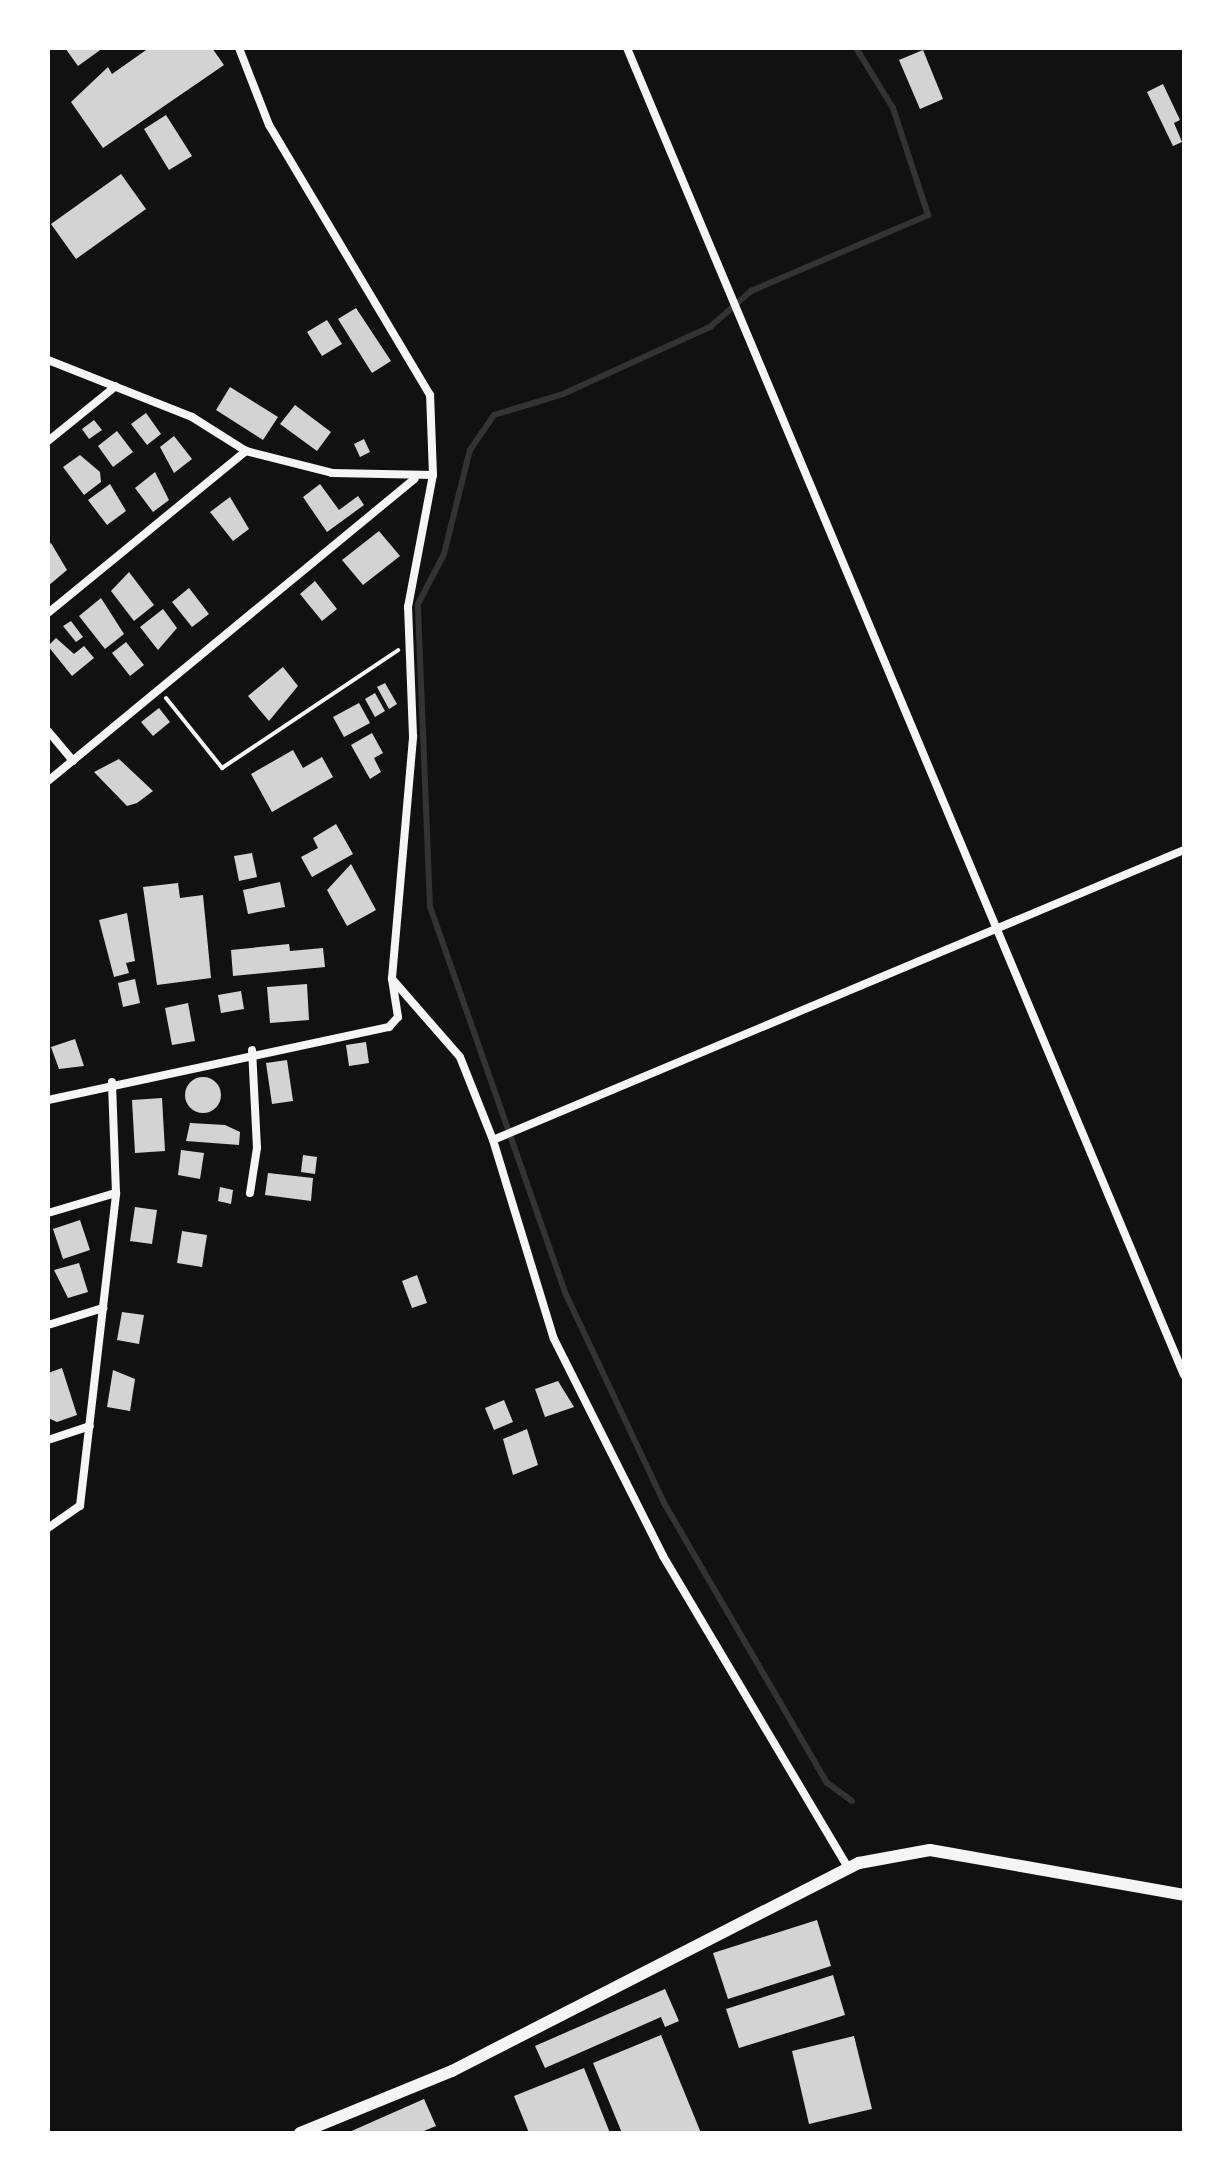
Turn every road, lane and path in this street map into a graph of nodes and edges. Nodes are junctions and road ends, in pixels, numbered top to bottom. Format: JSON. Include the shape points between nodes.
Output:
{"nodes":[{"id":1,"x":239,"y":48,"type":"edge"},
{"id":2,"x":627,"y":48,"type":"edge"},
{"id":3,"x":48,"y":360,"type":"edge"},
{"id":4,"x":116,"y":386,"type":"junction"},
{"id":5,"x":48,"y":441,"type":"edge"},
{"id":6,"x":246,"y":451,"type":"junction"},
{"id":7,"x":433,"y":475,"type":"junction"},
{"id":8,"x":415,"y":479,"type":"junction"},
{"id":9,"x":48,"y":613,"type":"edge"},
{"id":10,"x":406,"y":644,"type":"junction"},
{"id":11,"x":160,"y":689,"type":"junction"},
{"id":12,"x":48,"y":731,"type":"edge"},
{"id":13,"x":73,"y":761,"type":"junction"},
{"id":14,"x":48,"y":781,"type":"edge"},
{"id":15,"x":1184,"y":850,"type":"edge"},
{"id":16,"x":998,"y":928,"type":"junction"},
{"id":17,"x":392,"y":978,"type":"junction"},
{"id":18,"x":252,"y":1050,"type":"junction"},
{"id":19,"x":112,"y":1082,"type":"junction"},
{"id":20,"x":48,"y":1100,"type":"edge"},
{"id":21,"x":493,"y":1140,"type":"junction"},
{"id":22,"x":116,"y":1193,"type":"junction"},
{"id":23,"x":250,"y":1193,"type":"dead end"},
{"id":24,"x":48,"y":1213,"type":"edge"},
{"id":25,"x":103,"y":1308,"type":"junction"},
{"id":26,"x":48,"y":1325,"type":"edge"},
{"id":27,"x":1184,"y":1375,"type":"edge"},
{"id":28,"x":90,"y":1426,"type":"junction"},
{"id":29,"x":48,"y":1440,"type":"edge"},
{"id":30,"x":48,"y":1528,"type":"edge"},
{"id":31,"x":848,"y":1868,"type":"junction"},
{"id":32,"x":1184,"y":1895,"type":"edge"},
{"id":33,"x":300,"y":2133,"type":"edge"}],
"edges":[{"from":1,"to":7,"type":"street","via":[[269,125],[430,395]]},
{"from":2,"to":16,"type":"street"},
{"from":3,"to":4,"type":"street"},
{"from":4,"to":5,"type":"street"},
{"from":4,"to":6,"type":"street","via":[[192,417]]},
{"from":6,"to":8,"type":"street","via":[[332,473]]},
{"from":6,"to":9,"type":"street"},
{"from":7,"to":8,"type":"street"},
{"from":7,"to":10,"type":"street"},
{"from":8,"to":11,"type":"street"},
{"from":10,"to":11,"type":"path","via":[[222,768]]},
{"from":10,"to":17,"type":"street","via":[[413,736],[408,850]]},
{"from":11,"to":13,"type":"street"},
{"from":12,"to":13,"type":"street"},
{"from":13,"to":14,"type":"street"},
{"from":15,"to":16,"type":"street"},
{"from":16,"to":21,"type":"street"},
{"from":16,"to":27,"type":"street"},
{"from":17,"to":18,"type":"street","via":[[398,1017],[389,1027]]},
{"from":17,"to":21,"type":"street","via":[[460,1057]]},
{"from":18,"to":19,"type":"street"},
{"from":18,"to":23,"type":"street","via":[[257,1148]]},
{"from":19,"to":20,"type":"street"},
{"from":19,"to":22,"type":"street"},
{"from":21,"to":31,"type":"street","via":[[554,1339],[663,1556]]},
{"from":22,"to":24,"type":"street"},
{"from":22,"to":25,"type":"street"},
{"from":25,"to":26,"type":"street"},
{"from":25,"to":28,"type":"street"},
{"from":28,"to":29,"type":"street"},
{"from":28,"to":30,"type":"street","via":[[80,1506]]},
{"from":31,"to":32,"type":"street","via":[[930,1850]]},
{"from":31,"to":33,"type":"street","via":[[452,2071]]}]}
